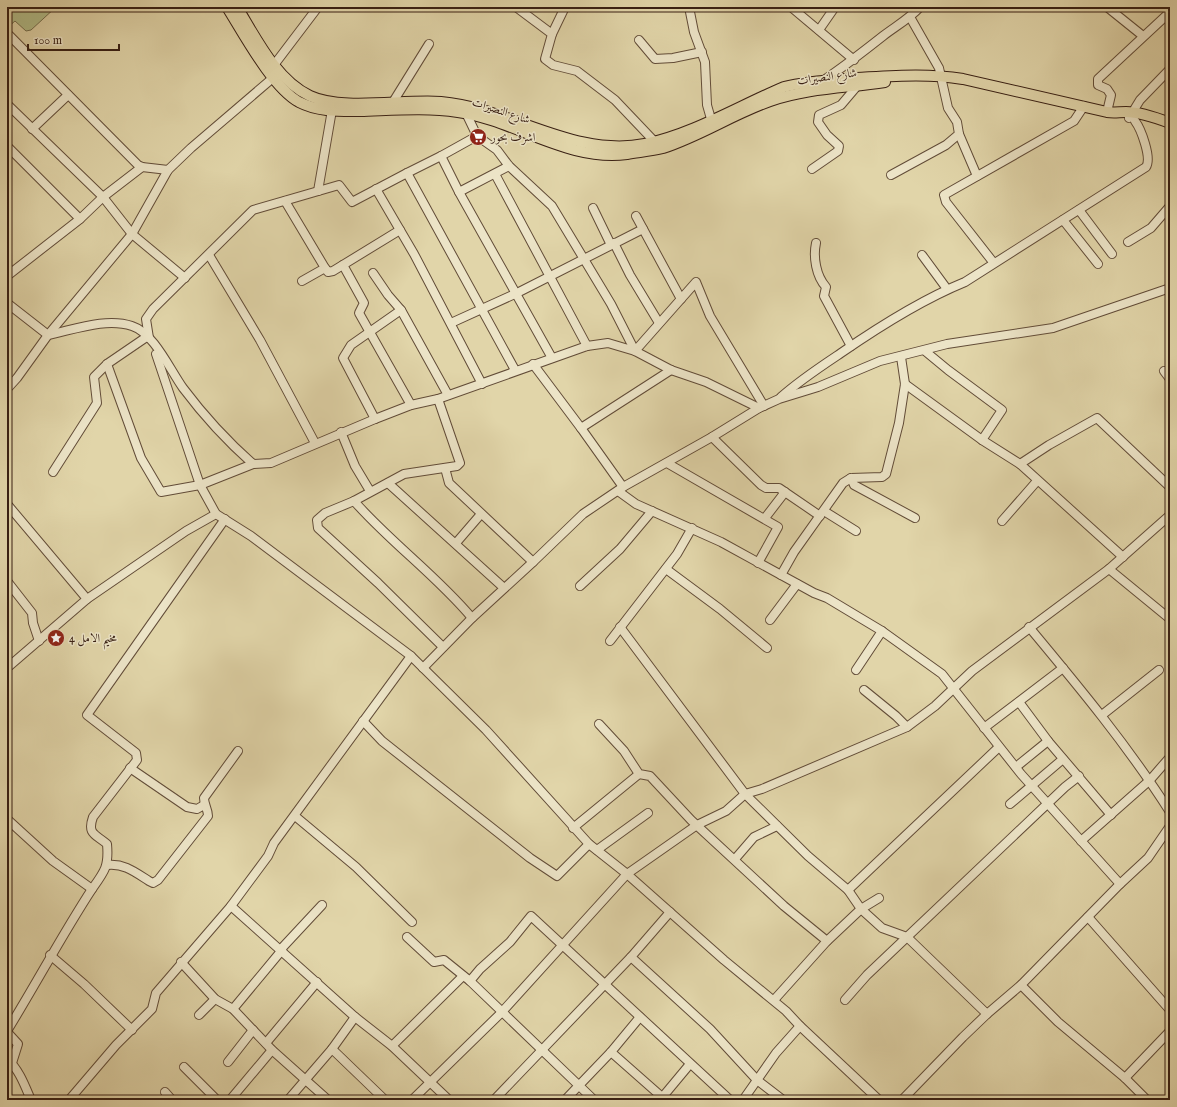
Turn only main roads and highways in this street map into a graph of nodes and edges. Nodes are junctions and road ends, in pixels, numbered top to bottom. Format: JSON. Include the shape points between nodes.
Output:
{"nodes":[{"id":1,"x":227,"y":7,"type":"edge"},
{"id":2,"x":237,"y":7,"type":"edge"},
{"id":3,"x":921,"y":75,"type":"junction"},
{"id":4,"x":1132,"y":117,"type":"junction"},
{"id":5,"x":1170,"y":123,"type":"edge"},
{"id":6,"x":1170,"y":130,"type":"edge"}],
"edges":[{"from":1,"to":3,"type":"main road","name":"شارع النصيرات","via":[[274,77],[299,102],[332,110],[439,109],[466,113],[541,137],[570,150],[624,154],[668,146],[754,107],[805,91]]},
{"from":2,"to":3,"type":"main road","name":"شارع النصيرات","via":[[274,65],[297,88],[311,96],[334,102],[440,102],[470,107],[586,144],[609,147],[654,141],[692,129],[784,87],[800,83]]},
{"from":3,"to":4,"type":"main road","name":"شارع النصيرات","via":[[941,76]]},
{"from":4,"to":5,"type":"main road"},
{"from":4,"to":6,"type":"main road"}]}
